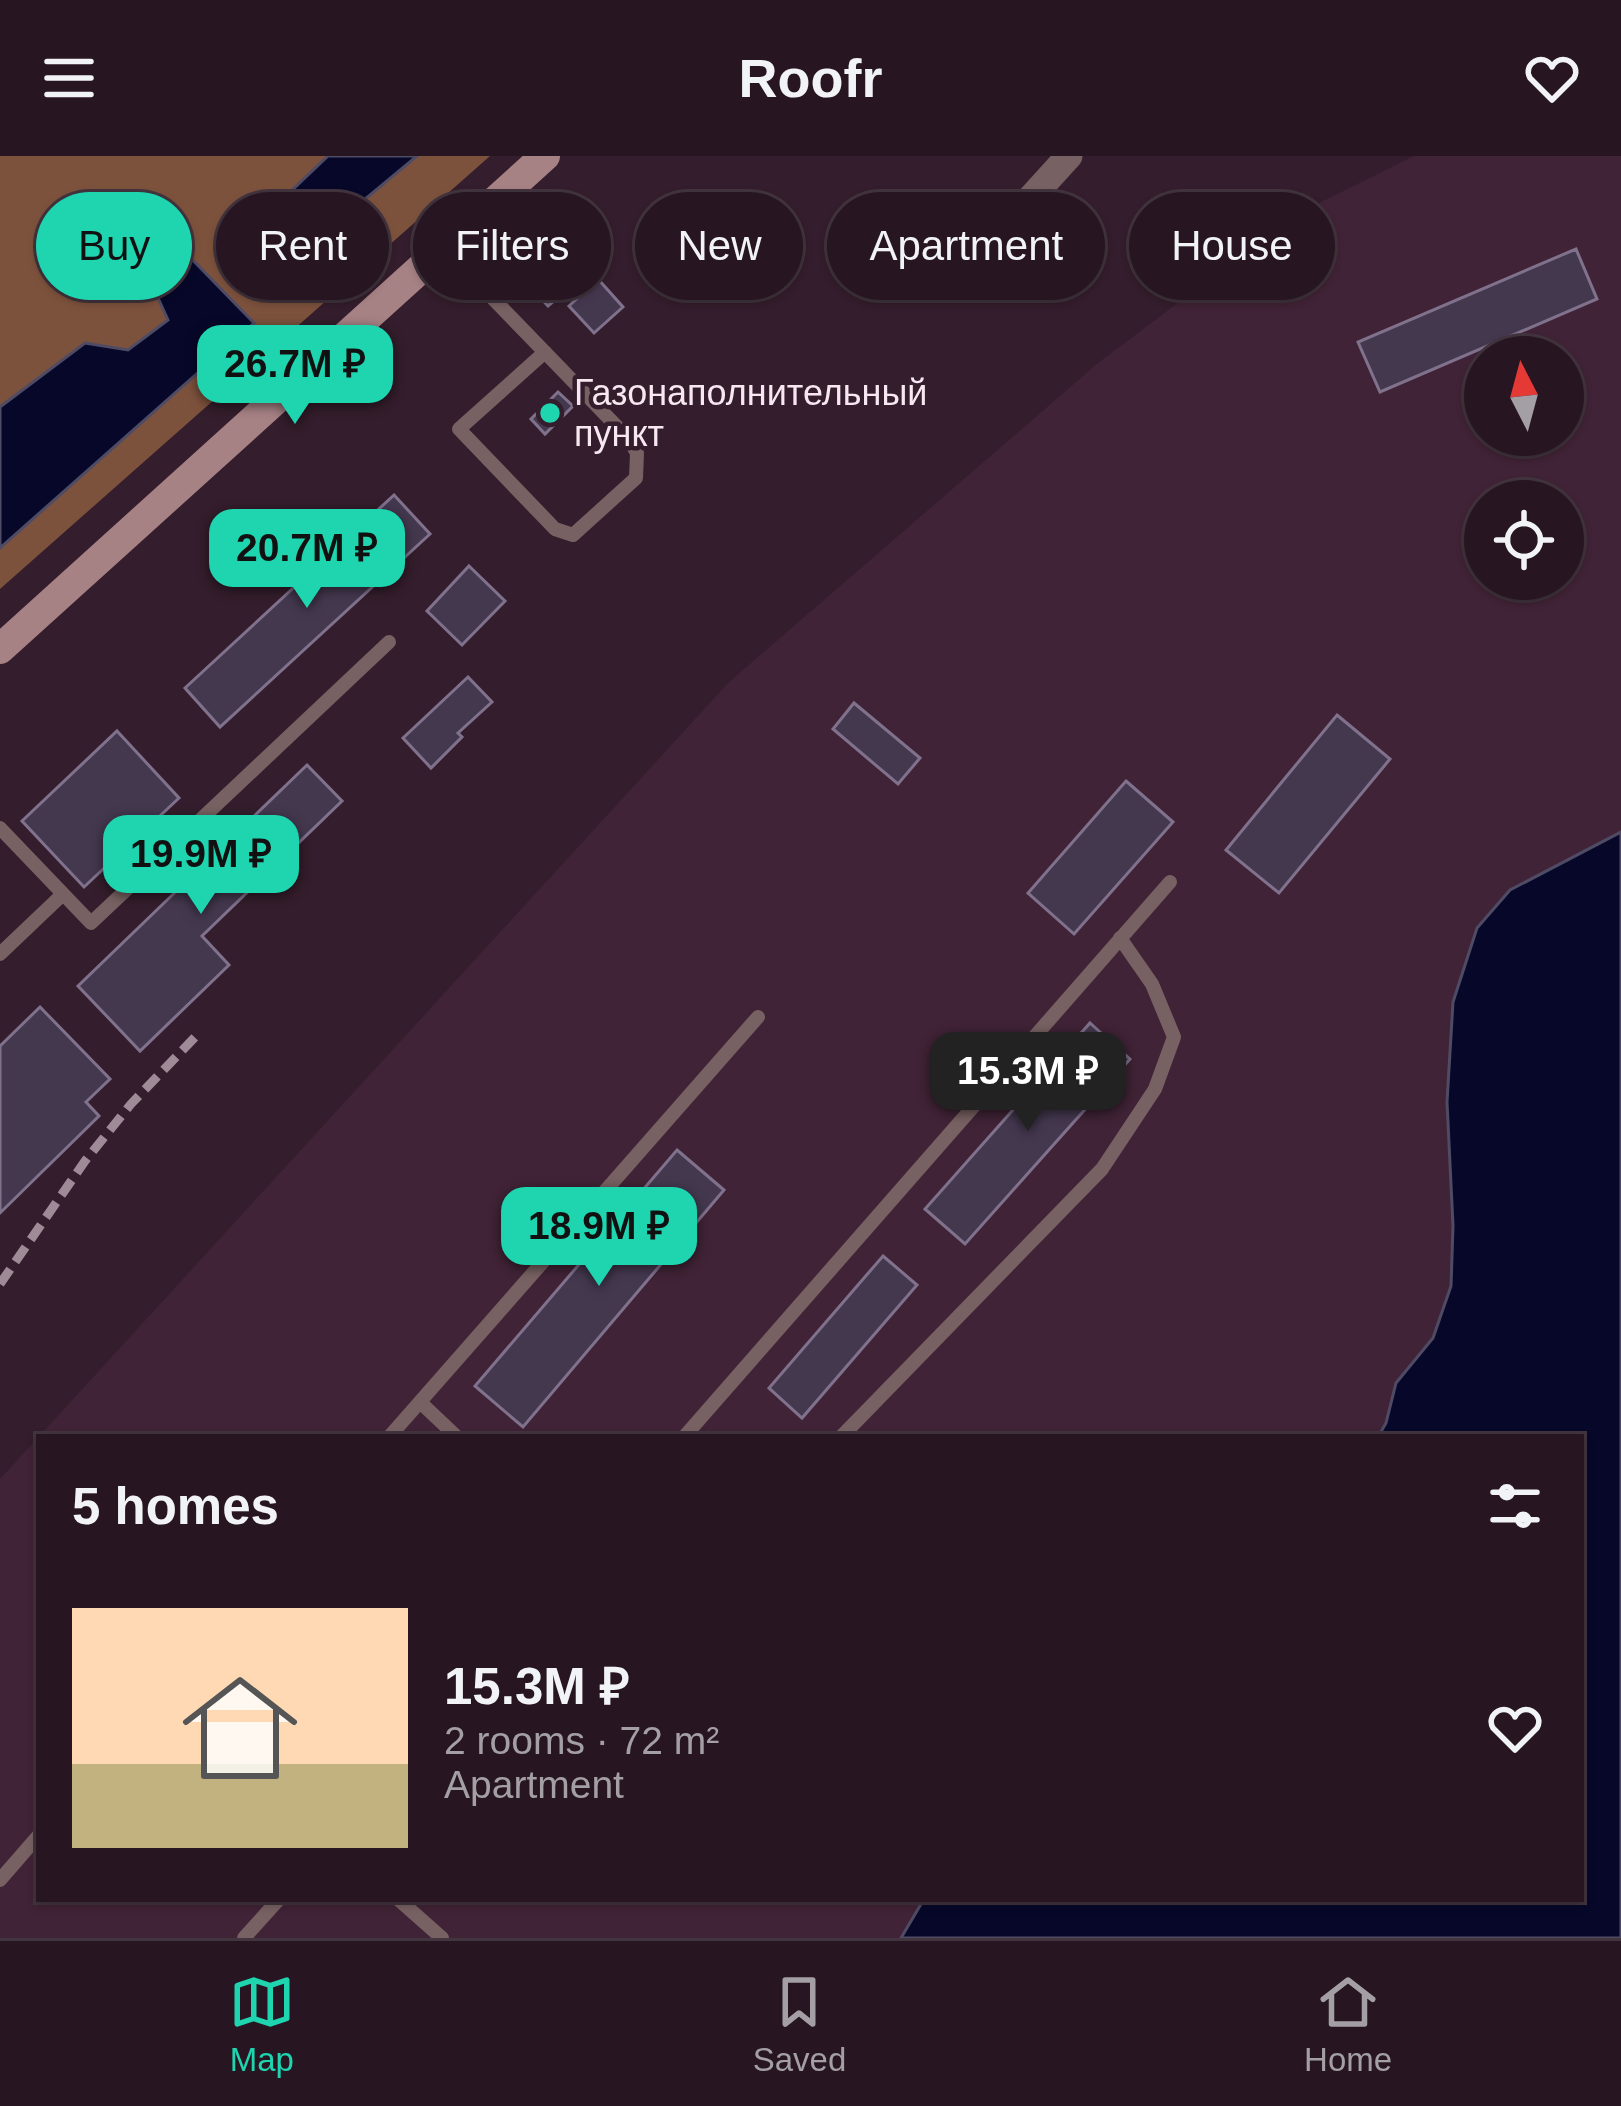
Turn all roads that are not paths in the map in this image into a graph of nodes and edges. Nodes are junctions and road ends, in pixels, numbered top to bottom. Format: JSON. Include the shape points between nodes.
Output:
{"nodes":[{"id":1,"x":545,"y":156,"type":"edge"},
{"id":2,"x":1069,"y":156,"type":"edge"},
{"id":3,"x":505,"y":192,"type":"edge"},
{"id":4,"x":1036,"y":192,"type":"edge"},
{"id":5,"x":413,"y":276,"type":"edge"},
{"id":6,"x":494,"y":300,"type":"edge"},
{"id":7,"x":545,"y":352,"type":"junction"},
{"id":8,"x":389,"y":641,"type":"dead end"},
{"id":9,"x":0,"y":649,"type":"edge"},
{"id":10,"x":0,"y":828,"type":"edge"},
{"id":11,"x":1170,"y":882,"type":"dead end"},
{"id":12,"x":62,"y":894,"type":"junction"},
{"id":13,"x":1120,"y":938,"type":"junction"},
{"id":14,"x":0,"y":953,"type":"edge"},
{"id":15,"x":758,"y":1017,"type":"dead end"},
{"id":16,"x":420,"y":1402,"type":"junction"},
{"id":17,"x":392,"y":1434,"type":"edge"},
{"id":18,"x":454,"y":1434,"type":"edge"},
{"id":19,"x":687,"y":1434,"type":"edge"},
{"id":20,"x":844,"y":1434,"type":"edge"},
{"id":21,"x":36,"y":1838,"type":"edge"},
{"id":22,"x":0,"y":1880,"type":"edge"},
{"id":23,"x":276,"y":1902,"type":"edge"},
{"id":24,"x":401,"y":1902,"type":"edge"},
{"id":25,"x":244,"y":1938,"type":"edge"},
{"id":26,"x":442,"y":1938,"type":"edge"}],
"edges":[{"from":1,"to":3,"type":"main road"},
{"from":2,"to":4,"type":"street"},
{"from":5,"to":9,"type":"main road"},
{"from":6,"to":7,"type":"lane"},
{"from":7,"to":7,"type":"lane","via":[[459,429],[556,529],[573,535],[635,478],[637,454]]},
{"from":8,"to":12,"type":"lane","via":[[91,923]]},
{"from":10,"to":12,"type":"lane"},
{"from":11,"to":13,"type":"lane"},
{"from":12,"to":14,"type":"lane"},
{"from":13,"to":19,"type":"lane"},
{"from":13,"to":20,"type":"lane","via":[[1152,984],[1174,1037],[1155,1089],[1102,1169]]},
{"from":15,"to":16,"type":"lane"},
{"from":16,"to":17,"type":"lane"},
{"from":16,"to":18,"type":"lane"},
{"from":21,"to":22,"type":"lane"},
{"from":23,"to":25,"type":"lane"},
{"from":24,"to":26,"type":"lane"}]}
